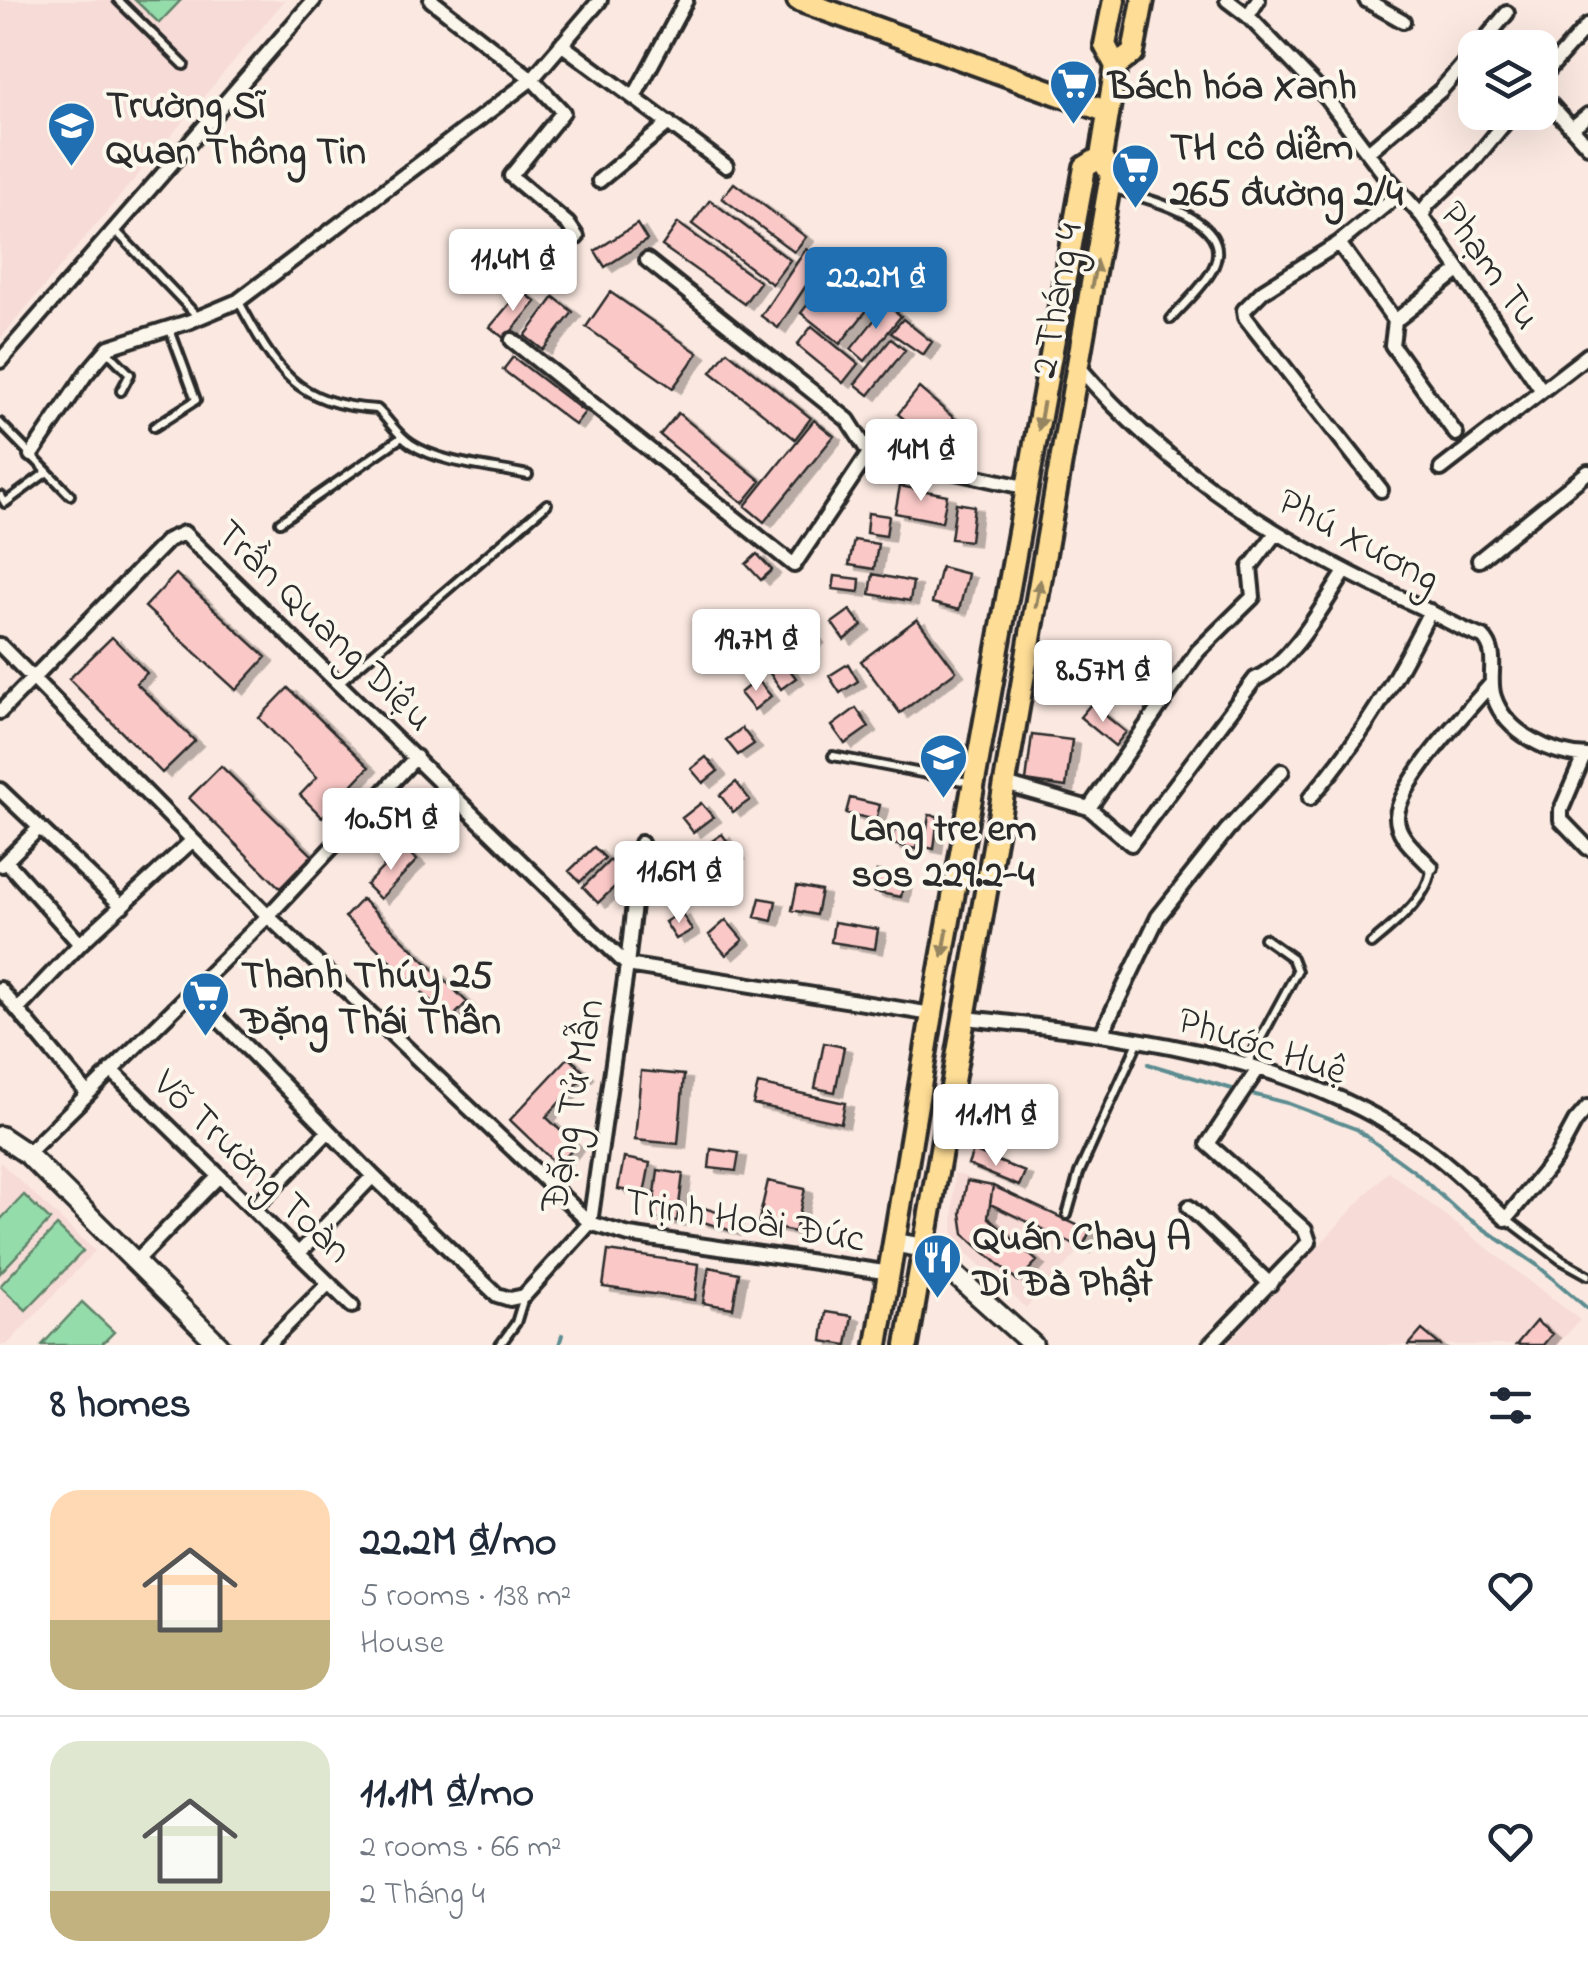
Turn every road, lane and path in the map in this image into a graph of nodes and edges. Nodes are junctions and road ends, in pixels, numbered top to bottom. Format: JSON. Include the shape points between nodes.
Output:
{"nodes":[{"id":1,"x":118,"y":0,"type":"edge"},
{"id":2,"x":314,"y":0,"type":"edge"},
{"id":3,"x":431,"y":0,"type":"edge"},
{"id":4,"x":600,"y":0,"type":"edge"},
{"id":5,"x":686,"y":0,"type":"edge"},
{"id":6,"x":798,"y":0,"type":"edge"},
{"id":7,"x":1114,"y":0,"type":"edge"},
{"id":8,"x":1143,"y":0,"type":"edge"},
{"id":9,"x":1228,"y":0,"type":"edge"},
{"id":10,"x":1258,"y":0,"type":"edge"},
{"id":11,"x":1366,"y":0,"type":"edge"},
{"id":12,"x":1507,"y":14,"type":"dead end"},
{"id":13,"x":1248,"y":16,"type":"junction"},
{"id":14,"x":1403,"y":21,"type":"dead end"},
{"id":15,"x":1588,"y":25,"type":"edge"},
{"id":16,"x":1493,"y":30,"type":"edge"},
{"id":17,"x":561,"y":44,"type":"junction"},
{"id":18,"x":1558,"y":59,"type":"edge"},
{"id":19,"x":184,"y":64,"type":"dead end"},
{"id":20,"x":1116,"y":66,"type":"junction"},
{"id":21,"x":1458,"y":70,"type":"edge"},
{"id":22,"x":532,"y":79,"type":"junction"},
{"id":23,"x":634,"y":97,"type":"junction"},
{"id":24,"x":1108,"y":112,"type":"junction"},
{"id":25,"x":1558,"y":112,"type":"edge"},
{"id":26,"x":1588,"y":115,"type":"edge"},
{"id":27,"x":669,"y":123,"type":"junction"},
{"id":28,"x":1573,"y":127,"type":"junction"},
{"id":29,"x":1499,"y":130,"type":"edge"},
{"id":30,"x":1588,"y":146,"type":"edge"},
{"id":31,"x":1369,"y":151,"type":"junction"},
{"id":32,"x":1101,"y":156,"type":"junction"},
{"id":33,"x":726,"y":166,"type":"dead end"},
{"id":34,"x":599,"y":181,"type":"dead end"},
{"id":35,"x":1109,"y":187,"type":"junction"},
{"id":36,"x":1400,"y":193,"type":"junction"},
{"id":37,"x":1422,"y":216,"type":"junction"},
{"id":38,"x":115,"y":230,"type":"junction"},
{"id":39,"x":577,"y":236,"type":"dead end"},
{"id":40,"x":1339,"y":244,"type":"junction"},
{"id":41,"x":647,"y":260,"type":"dead end"},
{"id":42,"x":1457,"y":272,"type":"junction"},
{"id":43,"x":238,"y":301,"type":"junction"},
{"id":44,"x":199,"y":318,"type":"junction"},
{"id":45,"x":1171,"y":319,"type":"dead end"},
{"id":46,"x":1395,"y":321,"type":"junction"},
{"id":47,"x":169,"y":327,"type":"junction"},
{"id":48,"x":512,"y":340,"type":"dead end"},
{"id":49,"x":106,"y":350,"type":"junction"},
{"id":50,"x":1588,"y":355,"type":"edge"},
{"id":51,"x":0,"y":361,"type":"edge"},
{"id":52,"x":1078,"y":366,"type":"junction"},
{"id":53,"x":1541,"y":389,"type":"junction"},
{"id":54,"x":121,"y":391,"type":"dead end"},
{"id":55,"x":0,"y":422,"type":"edge"},
{"id":56,"x":154,"y":427,"type":"dead end"},
{"id":57,"x":1456,"y":434,"type":"dead end"},
{"id":58,"x":402,"y":437,"type":"junction"},
{"id":59,"x":868,"y":454,"type":"junction"},
{"id":60,"x":31,"y":455,"type":"junction"},
{"id":61,"x":1441,"y":469,"type":"dead end"},
{"id":62,"x":48,"y":472,"type":"junction"},
{"id":63,"x":1588,"y":472,"type":"edge"},
{"id":64,"x":528,"y":475,"type":"dead end"},
{"id":65,"x":1028,"y":488,"type":"junction"},
{"id":66,"x":1381,"y":490,"type":"dead end"},
{"id":67,"x":70,"y":495,"type":"dead end"},
{"id":68,"x":1,"y":496,"type":"edge"},
{"id":69,"x":547,"y":504,"type":"dead end"},
{"id":70,"x":280,"y":522,"type":"dead end"},
{"id":71,"x":1276,"y":534,"type":"junction"},
{"id":72,"x":1479,"y":560,"type":"dead end"},
{"id":73,"x":1345,"y":572,"type":"junction"},
{"id":74,"x":1430,"y":612,"type":"junction"},
{"id":75,"x":0,"y":646,"type":"edge"},
{"id":76,"x":33,"y":679,"type":"junction"},
{"id":77,"x":340,"y":682,"type":"junction"},
{"id":78,"x":1492,"y":684,"type":"junction"},
{"id":79,"x":0,"y":712,"type":"edge"},
{"id":80,"x":833,"y":756,"type":"dead end"},
{"id":81,"x":1586,"y":756,"type":"edge"},
{"id":82,"x":416,"y":757,"type":"junction"},
{"id":83,"x":1282,"y":770,"type":"dead end"},
{"id":84,"x":974,"y":783,"type":"junction"},
{"id":85,"x":1005,"y":784,"type":"junction"},
{"id":86,"x":0,"y":790,"type":"edge"},
{"id":87,"x":1310,"y":798,"type":"dead end"},
{"id":88,"x":1089,"y":808,"type":"junction"},
{"id":89,"x":38,"y":829,"type":"junction"},
{"id":90,"x":193,"y":840,"type":"junction"},
{"id":91,"x":641,"y":843,"type":"dead end"},
{"id":92,"x":1588,"y":848,"type":"edge"},
{"id":93,"x":3,"y":864,"type":"edge"},
{"id":94,"x":1431,"y":867,"type":"joint"},
{"id":95,"x":122,"y":906,"type":"junction"},
{"id":96,"x":268,"y":916,"type":"junction"},
{"id":97,"x":1264,"y":938,"type":"dead end"},
{"id":98,"x":80,"y":944,"type":"junction"},
{"id":99,"x":1371,"y":944,"type":"dead end"},
{"id":100,"x":628,"y":966,"type":"junction"},
{"id":101,"x":0,"y":989,"type":"edge"},
{"id":102,"x":190,"y":992,"type":"junction"},
{"id":103,"x":19,"y":1008,"type":"junction"},
{"id":104,"x":932,"y":1014,"type":"junction"},
{"id":105,"x":966,"y":1018,"type":"junction"},
{"id":106,"x":1102,"y":1032,"type":"junction"},
{"id":107,"x":1140,"y":1039,"type":"junction"},
{"id":108,"x":1252,"y":1067,"type":"junction"},
{"id":109,"x":111,"y":1070,"type":"junction"},
{"id":110,"x":87,"y":1093,"type":"junction"},
{"id":111,"x":1588,"y":1107,"type":"edge"},
{"id":112,"x":328,"y":1132,"type":"junction"},
{"id":113,"x":0,"y":1136,"type":"edge"},
{"id":114,"x":28,"y":1154,"type":"junction"},
{"id":115,"x":220,"y":1176,"type":"junction"},
{"id":116,"x":373,"y":1176,"type":"junction"},
{"id":117,"x":1189,"y":1207,"type":"dead end"},
{"id":118,"x":253,"y":1209,"type":"junction"},
{"id":119,"x":1067,"y":1215,"type":"dead end"},
{"id":120,"x":1506,"y":1218,"type":"junction"},
{"id":121,"x":590,"y":1224,"type":"junction"},
{"id":122,"x":896,"y":1243,"type":"junction"},
{"id":123,"x":926,"y":1248,"type":"junction"},
{"id":124,"x":299,"y":1253,"type":"junction"},
{"id":125,"x":136,"y":1261,"type":"junction"},
{"id":126,"x":891,"y":1273,"type":"junction"},
{"id":127,"x":1588,"y":1275,"type":"edge"},
{"id":128,"x":330,"y":1283,"type":"junction"},
{"id":129,"x":1270,"y":1284,"type":"junction"},
{"id":130,"x":524,"y":1296,"type":"junction"},
{"id":131,"x":352,"y":1306,"type":"dead end"},
{"id":132,"x":219,"y":1345,"type":"edge"},
{"id":133,"x":267,"y":1345,"type":"edge"},
{"id":134,"x":500,"y":1345,"type":"edge"},
{"id":135,"x":878,"y":1345,"type":"edge"},
{"id":136,"x":907,"y":1345,"type":"edge"},
{"id":137,"x":1032,"y":1345,"type":"edge"},
{"id":138,"x":1210,"y":1345,"type":"edge"}],
"edges":[{"from":1,"to":19,"type":"lane"},
{"from":2,"to":38,"type":"street"},
{"from":3,"to":22,"type":"street"},
{"from":4,"to":17,"type":"street"},
{"from":5,"to":23,"type":"street"},
{"from":6,"to":24,"type":"main road"},
{"from":7,"to":20,"type":"main road","name":"2 Tháng 4","via":[[1105,45]]},
{"from":8,"to":20,"type":"main road","name":"2 Tháng 4","via":[[1133,53]]},
{"from":9,"to":13,"type":"street","name":"Phạm Tu"},
{"from":10,"to":13,"type":"street"},
{"from":11,"to":14,"type":"street"},
{"from":12,"to":16,"type":"street"},
{"from":13,"to":31,"type":"street","name":"Phạm Tu"},
{"from":15,"to":18,"type":"street"},
{"from":17,"to":22,"type":"street"},
{"from":17,"to":23,"type":"street"},
{"from":20,"to":24,"type":"main road","name":"2 Tháng 4"},
{"from":21,"to":31,"type":"street"},
{"from":22,"to":39,"type":"street","via":[[563,112],[512,176]]},
{"from":22,"to":43,"type":"street"},
{"from":23,"to":27,"type":"street"},
{"from":24,"to":32,"type":"main road","name":"2 Tháng 4"},
{"from":25,"to":28,"type":"street"},
{"from":26,"to":28,"type":"street"},
{"from":27,"to":33,"type":"street"},
{"from":27,"to":34,"type":"street"},
{"from":28,"to":30,"type":"street"},
{"from":29,"to":37,"type":"street"},
{"from":31,"to":36,"type":"street","name":"Phạm Tu"},
{"from":32,"to":35,"type":"main road","name":"2 Tháng 4"},
{"from":32,"to":65,"type":"main road","name":"2 Tháng 4","one_way":true,"via":[[1085,167]]},
{"from":35,"to":45,"type":"lane","via":[[1187,214],[1212,235],[1217,252],[1210,273]]},
{"from":52,"to":35,"type":"main road","name":"2 Tháng 4","one_way":true},
{"from":36,"to":37,"type":"street","name":"Phạm Tu"},
{"from":36,"to":40,"type":"street"},
{"from":37,"to":42,"type":"street","name":"Phạm Tu"},
{"from":38,"to":44,"type":"lane"},
{"from":38,"to":51,"type":"street"},
{"from":40,"to":46,"type":"street"},
{"from":40,"to":66,"type":"street","via":[[1263,290],[1245,317]]},
{"from":41,"to":59,"type":"street","via":[[848,420]]},
{"from":42,"to":46,"type":"street"},
{"from":42,"to":53,"type":"street","name":"Phạm Tu"},
{"from":43,"to":44,"type":"street"},
{"from":43,"to":58,"type":"lane","via":[[292,382],[330,403],[377,409]]},
{"from":44,"to":47,"type":"street"},
{"from":46,"to":57,"type":"street","via":[[1392,345]]},
{"from":47,"to":49,"type":"street"},
{"from":47,"to":56,"type":"lane","via":[[196,400]]},
{"from":48,"to":59,"type":"street","via":[[794,565]]},
{"from":49,"to":54,"type":"lane","via":[[130,374]]},
{"from":49,"to":60,"type":"street"},
{"from":50,"to":53,"type":"street"},
{"from":52,"to":71,"type":"street","name":"Phú Xương","via":[[1152,442]]},
{"from":85,"to":52,"type":"main road","name":"2 Tháng 4","one_way":true},
{"from":53,"to":61,"type":"street"},
{"from":55,"to":60,"type":"lane"},
{"from":58,"to":64,"type":"lane","via":[[450,460]]},
{"from":58,"to":70,"type":"lane"},
{"from":59,"to":65,"type":"street"},
{"from":60,"to":62,"type":"lane"},
{"from":62,"to":67,"type":"lane"},
{"from":62,"to":68,"type":"lane","via":[[5,503]]},
{"from":63,"to":72,"type":"street"},
{"from":65,"to":84,"type":"main road","name":"2 Tháng 4"},
{"from":69,"to":77,"type":"lane"},
{"from":71,"to":73,"type":"street","name":"Phú Xương"},
{"from":71,"to":88,"type":"street","via":[[1250,567],[1253,597],[1198,651]]},
{"from":73,"to":74,"type":"street","name":"Phú Xương"},
{"from":73,"to":88,"type":"street","via":[[1131,844]]},
{"from":74,"to":78,"type":"street","name":"Phú Xương","via":[[1484,637],[1493,653]]},
{"from":74,"to":87,"type":"street","via":[[1390,692]]},
{"from":75,"to":76,"type":"street","name":"Trịnh Hoài Đức"},
{"from":76,"to":77,"type":"street","name":"Trần Quang Diệu","via":[[180,532]]},
{"from":76,"to":79,"type":"street"},
{"from":76,"to":90,"type":"street","name":"Trịnh Hoài Đức"},
{"from":77,"to":82,"type":"street","name":"Trần Quang Diệu"},
{"from":78,"to":81,"type":"street","name":"Phú Xương","via":[[1494,699],[1519,730],[1546,748]]},
{"from":78,"to":94,"type":"street","via":[[1442,740],[1397,816],[1400,830]]},
{"from":80,"to":84,"type":"lane"},
{"from":81,"to":92,"type":"street","via":[[1560,820]]},
{"from":82,"to":96,"type":"street"},
{"from":82,"to":100,"type":"street","name":"Trần Quang Diệu"},
{"from":83,"to":106,"type":"street","via":[[1158,917]]},
{"from":84,"to":104,"type":"main road","name":"2 Tháng 4","one_way":true},
{"from":85,"to":88,"type":"street"},
{"from":85,"to":105,"type":"main road","name":"2 Tháng 4"},
{"from":86,"to":89,"type":"street"},
{"from":89,"to":93,"type":"street"},
{"from":89,"to":95,"type":"street"},
{"from":90,"to":95,"type":"street"},
{"from":90,"to":96,"type":"street","name":"Trịnh Hoài Đức"},
{"from":91,"to":100,"type":"street","name":"Đặng Tử Mẫn"},
{"from":93,"to":98,"type":"street"},
{"from":94,"to":99,"type":"lane","via":[[1430,881]]},
{"from":95,"to":98,"type":"street"},
{"from":96,"to":102,"type":"street"},
{"from":96,"to":121,"type":"street","name":"Trịnh Hoài Đức"},
{"from":97,"to":108,"type":"lane","via":[[1292,958],[1297,970]]},
{"from":98,"to":103,"type":"street"},
{"from":100,"to":104,"type":"street"},
{"from":100,"to":121,"type":"street","name":"Đặng Tử Mẫn"},
{"from":101,"to":103,"type":"street"},
{"from":102,"to":109,"type":"street"},
{"from":102,"to":112,"type":"street"},
{"from":103,"to":110,"type":"street"},
{"from":104,"to":122,"type":"main road","name":"2 Tháng 4"},
{"from":105,"to":106,"type":"street","name":"Phước Huệ"},
{"from":105,"to":123,"type":"main road","name":"2 Tháng 4"},
{"from":106,"to":107,"type":"street","name":"Phước Huệ"},
{"from":107,"to":108,"type":"street","name":"Phước Huệ"},
{"from":107,"to":119,"type":"lane"},
{"from":108,"to":120,"type":"street","name":"Phước Huệ","via":[[1381,1120],[1451,1168]]},
{"from":108,"to":129,"type":"street","via":[[1208,1144],[1309,1236]]},
{"from":109,"to":110,"type":"street"},
{"from":109,"to":115,"type":"street","name":"Võ Trường Toàn"},
{"from":110,"to":114,"type":"street"},
{"from":111,"to":120,"type":"street"},
{"from":112,"to":116,"type":"street"},
{"from":112,"to":118,"type":"street"},
{"from":113,"to":114,"type":"street"},
{"from":114,"to":125,"type":"street"},
{"from":115,"to":118,"type":"street","name":"Võ Trường Toàn"},
{"from":115,"to":125,"type":"street"},
{"from":116,"to":124,"type":"street"},
{"from":116,"to":130,"type":"street","via":[[496,1295]]},
{"from":117,"to":129,"type":"street"},
{"from":118,"to":124,"type":"street","name":"Võ Trường Toàn"},
{"from":120,"to":127,"type":"lane"},
{"from":121,"to":126,"type":"street","name":"Trịnh Hoài Đức"},
{"from":121,"to":130,"type":"street","name":"Đặng Tử Mẫn"},
{"from":122,"to":123,"type":"street"},
{"from":122,"to":126,"type":"main road","name":"2 Tháng 4"},
{"from":123,"to":136,"type":"main road","name":"2 Tháng 4"},
{"from":123,"to":137,"type":"street"},
{"from":124,"to":128,"type":"street","name":"Võ Trường Toàn"},
{"from":125,"to":132,"type":"street"},
{"from":126,"to":135,"type":"main road","name":"2 Tháng 4"},
{"from":128,"to":131,"type":"street","name":"Võ Trường Toàn"},
{"from":128,"to":133,"type":"street"},
{"from":129,"to":138,"type":"street"},
{"from":130,"to":134,"type":"lane"}]}
